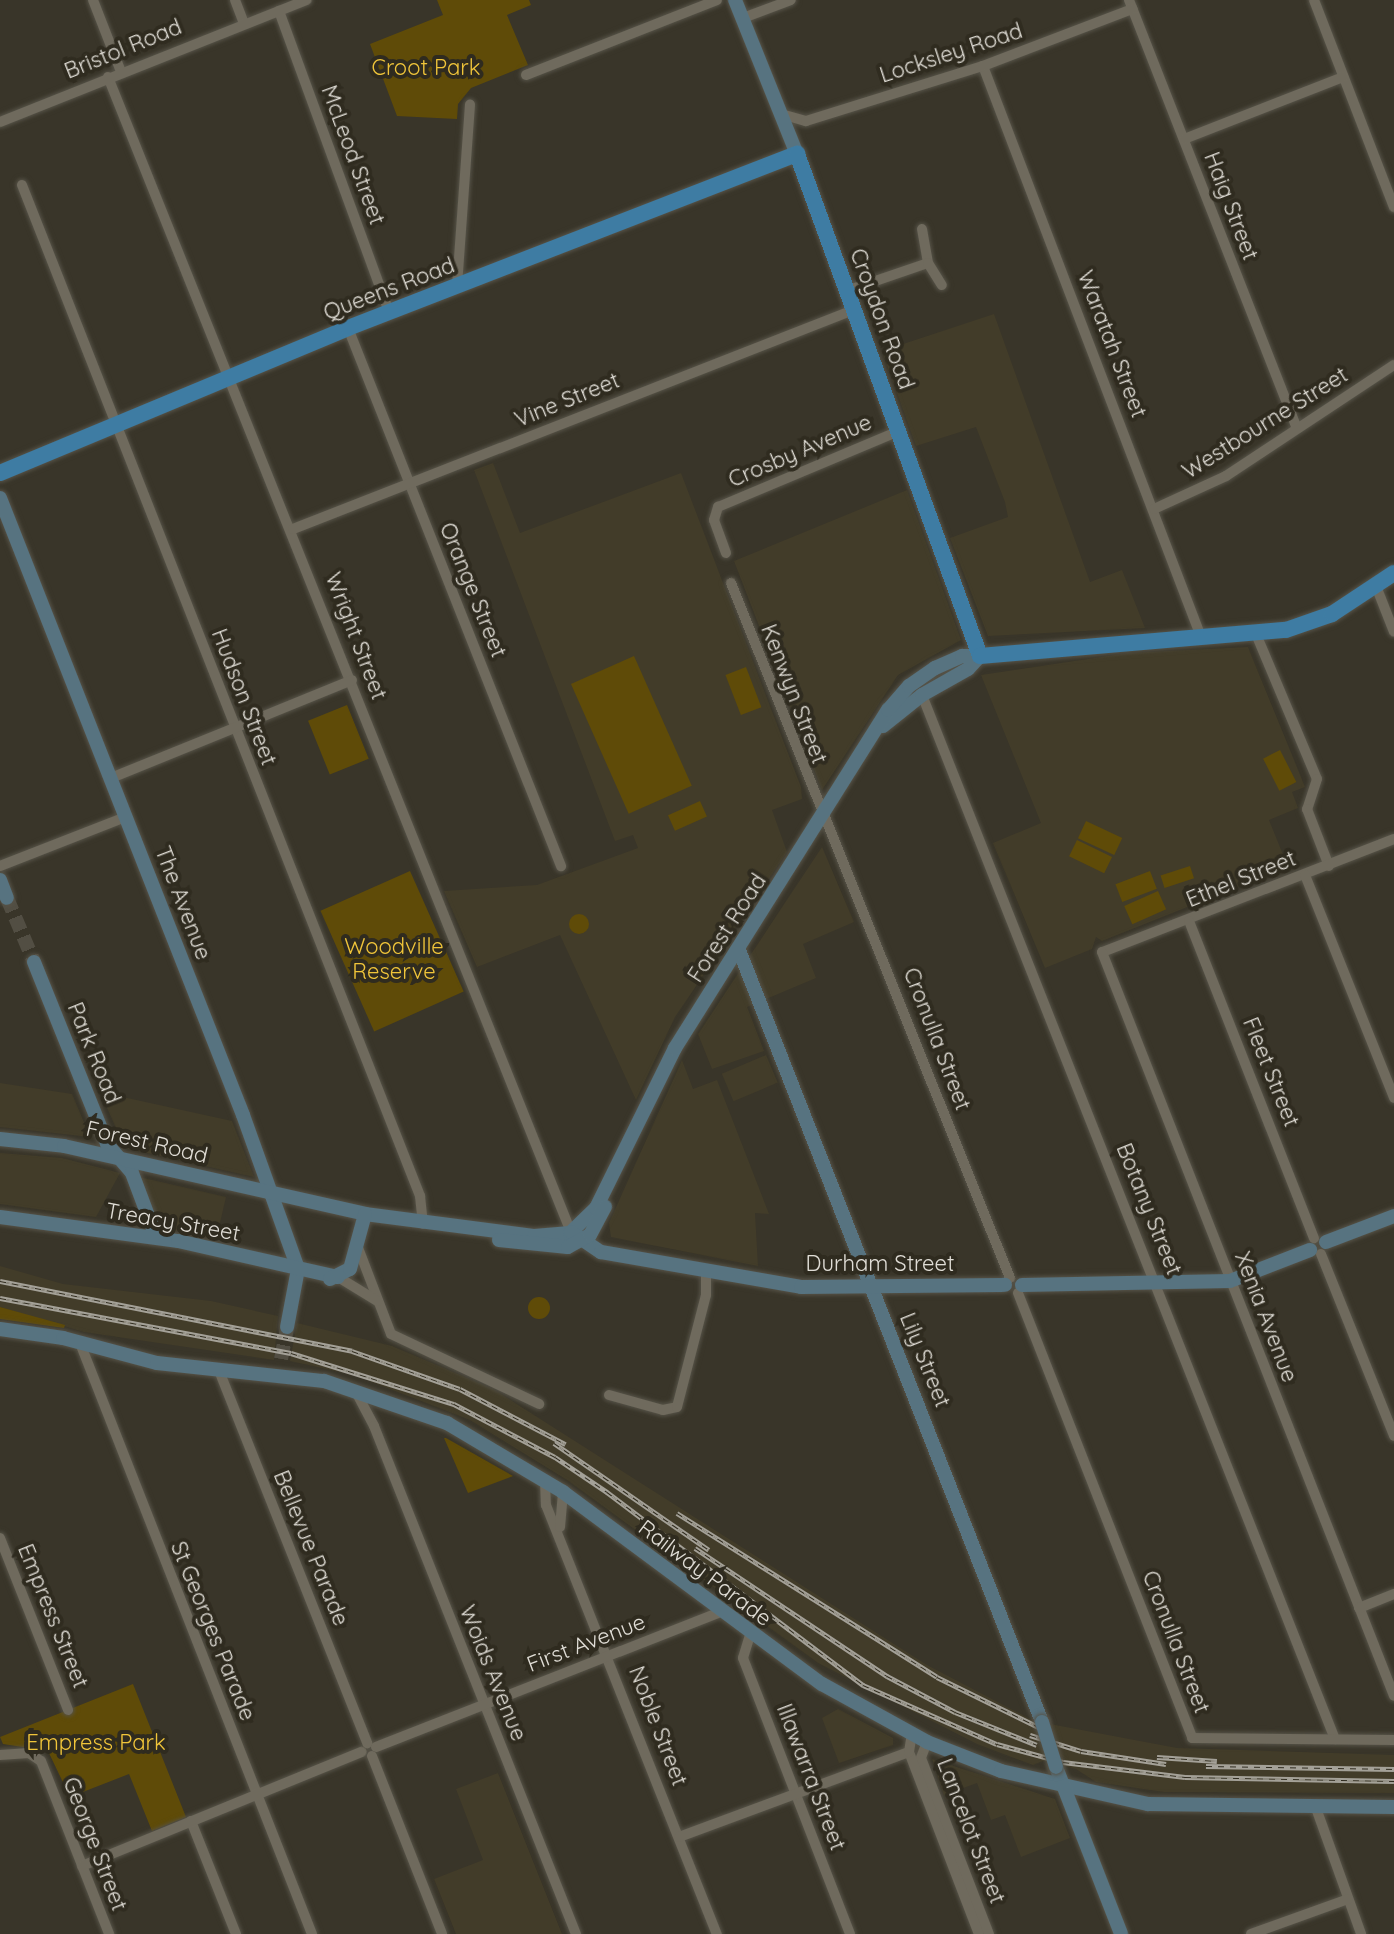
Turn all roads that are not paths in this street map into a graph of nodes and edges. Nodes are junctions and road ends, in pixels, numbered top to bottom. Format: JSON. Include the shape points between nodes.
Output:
{"nodes":[{"id":1,"x":93,"y":0,"type":"edge"},
{"id":2,"x":235,"y":0,"type":"edge"},
{"id":3,"x":307,"y":0,"type":"edge"},
{"id":4,"x":717,"y":0,"type":"edge"},
{"id":5,"x":735,"y":0,"type":"edge"},
{"id":6,"x":791,"y":0,"type":"edge"},
{"id":7,"x":1314,"y":0,"type":"edge"},
{"id":8,"x":1130,"y":4,"type":"edge"},
{"id":9,"x":279,"y":11,"type":"junction"},
{"id":10,"x":743,"y":18,"type":"junction"},
{"id":11,"x":244,"y":23,"type":"junction"},
{"id":12,"x":983,"y":66,"type":"junction"},
{"id":13,"x":121,"y":72,"type":"junction"},
{"id":14,"x":526,"y":75,"type":"dead end"},
{"id":15,"x":108,"y":77,"type":"junction"},
{"id":16,"x":1343,"y":77,"type":"junction"},
{"id":17,"x":470,"y":104,"type":"dead end"},
{"id":18,"x":781,"y":114,"type":"junction"},
{"id":19,"x":0,"y":122,"type":"edge"},
{"id":20,"x":1184,"y":139,"type":"junction"},
{"id":21,"x":797,"y":154,"type":"junction"},
{"id":22,"x":764,"y":167,"type":"junction"},
{"id":23,"x":22,"y":185,"type":"dead end"},
{"id":24,"x":811,"y":189,"type":"junction"},
{"id":25,"x":1394,"y":207,"type":"edge"},
{"id":26,"x":922,"y":229,"type":"dead end"},
{"id":27,"x":928,"y":263,"type":"junction"},
{"id":28,"x":942,"y":285,"type":"dead end"},
{"id":29,"x":457,"y":286,"type":"junction"},
{"id":30,"x":849,"y":290,"type":"junction"},
{"id":31,"x":856,"y":309,"type":"junction"},
{"id":32,"x":389,"y":312,"type":"junction"},
{"id":33,"x":348,"y":328,"type":"junction"},
{"id":34,"x":1394,"y":365,"type":"edge"},
{"id":35,"x":230,"y":377,"type":"junction"},
{"id":36,"x":116,"y":425,"type":"junction"},
{"id":37,"x":1296,"y":426,"type":"junction"},
{"id":38,"x":899,"y":431,"type":"junction"},
{"id":39,"x":0,"y":473,"type":"edge"},
{"id":40,"x":409,"y":484,"type":"junction"},
{"id":41,"x":0,"y":498,"type":"edge"},
{"id":42,"x":1154,"y":509,"type":"junction"},
{"id":43,"x":293,"y":529,"type":"junction"},
{"id":44,"x":726,"y":553,"type":"dead end"},
{"id":45,"x":1394,"y":573,"type":"edge"},
{"id":46,"x":731,"y":583,"type":"dead end"},
{"id":47,"x":1376,"y":586,"type":"junction"},
{"id":48,"x":1394,"y":632,"type":"edge"},
{"id":49,"x":1256,"y":634,"type":"junction"},
{"id":50,"x":1201,"y":637,"type":"junction"},
{"id":51,"x":980,"y":656,"type":"junction"},
{"id":52,"x":352,"y":680,"type":"junction"},
{"id":53,"x":922,"y":695,"type":"junction"},
{"id":54,"x":234,"y":727,"type":"junction"},
{"id":55,"x":877,"y":732,"type":"junction"},
{"id":56,"x":111,"y":778,"type":"junction"},
{"id":57,"x":825,"y":815,"type":"junction"},
{"id":58,"x":126,"y":817,"type":"junction"},
{"id":59,"x":1394,"y":839,"type":"edge"},
{"id":60,"x":0,"y":866,"type":"edge"},
{"id":61,"x":561,"y":866,"type":"dead end"},
{"id":62,"x":1329,"y":866,"type":"junction"},
{"id":63,"x":1305,"y":875,"type":"junction"},
{"id":64,"x":0,"y":880,"type":"edge"},
{"id":65,"x":7,"y":898,"type":"dead end"},
{"id":66,"x":1189,"y":921,"type":"junction"},
{"id":67,"x":739,"y":950,"type":"junction"},
{"id":68,"x":1102,"y":952,"type":"joint"},
{"id":69,"x":34,"y":962,"type":"tunnel mouth"},
{"id":70,"x":1394,"y":1098,"type":"edge"},
{"id":71,"x":0,"y":1139,"type":"edge"},
{"id":72,"x":119,"y":1157,"type":"junction"},
{"id":73,"x":272,"y":1194,"type":"junction"},
{"id":74,"x":365,"y":1214,"type":"junction"},
{"id":75,"x":1394,"y":1216,"type":"edge"},
{"id":76,"x":0,"y":1217,"type":"edge"},
{"id":77,"x":385,"y":1218,"type":"junction"},
{"id":78,"x":423,"y":1224,"type":"junction"},
{"id":79,"x":580,"y":1234,"type":"junction"},
{"id":80,"x":178,"y":1241,"type":"junction"},
{"id":81,"x":358,"y":1241,"type":"junction"},
{"id":82,"x":287,"y":1243,"type":"junction"},
{"id":83,"x":1318,"y":1246,"type":"junction"},
{"id":84,"x":262,"y":1261,"type":"junction"},
{"id":85,"x":298,"y":1269,"type":"junction"},
{"id":86,"x":706,"y":1271,"type":"junction"},
{"id":87,"x":370,"y":1274,"type":"junction"},
{"id":88,"x":338,"y":1277,"type":"junction"},
{"id":89,"x":1230,"y":1281,"type":"junction"},
{"id":90,"x":1157,"y":1283,"type":"junction"},
{"id":91,"x":1014,"y":1285,"type":"junction"},
{"id":92,"x":355,"y":1286,"type":"junction"},
{"id":93,"x":872,"y":1287,"type":"junction"},
{"id":94,"x":293,"y":1296,"type":"junction"},
{"id":95,"x":377,"y":1301,"type":"junction"},
{"id":96,"x":287,"y":1327,"type":"tunnel mouth"},
{"id":97,"x":0,"y":1329,"type":"edge"},
{"id":98,"x":80,"y":1343,"type":"junction"},
{"id":99,"x":218,"y":1368,"type":"junction"},
{"id":100,"x":352,"y":1389,"type":"junction"},
{"id":101,"x":609,"y":1395,"type":"dead end"},
{"id":102,"x":379,"y":1397,"type":"junction"},
{"id":103,"x":539,"y":1404,"type":"dead end"},
{"id":104,"x":374,"y":1426,"type":"junction"},
{"id":105,"x":1394,"y":1436,"type":"edge"},
{"id":106,"x":545,"y":1480,"type":"junction"},
{"id":107,"x":563,"y":1492,"type":"junction"},
{"id":108,"x":561,"y":1533,"type":"junction"},
{"id":109,"x":0,"y":1538,"type":"edge"},
{"id":110,"x":1394,"y":1594,"type":"edge"},
{"id":111,"x":1359,"y":1608,"type":"junction"},
{"id":112,"x":720,"y":1612,"type":"junction"},
{"id":113,"x":750,"y":1635,"type":"junction"},
{"id":114,"x":609,"y":1654,"type":"junction"},
{"id":115,"x":1394,"y":1696,"type":"edge"},
{"id":116,"x":484,"y":1705,"type":"junction"},
{"id":117,"x":68,"y":1710,"type":"dead end"},
{"id":118,"x":1335,"y":1739,"type":"junction"},
{"id":119,"x":1394,"y":1740,"type":"edge"},
{"id":120,"x":369,"y":1749,"type":"junction"},
{"id":121,"x":919,"y":1749,"type":"junction"},
{"id":122,"x":2,"y":1755,"type":"edge"},
{"id":123,"x":1064,"y":1788,"type":"junction"},
{"id":124,"x":796,"y":1793,"type":"junction"},
{"id":125,"x":257,"y":1794,"type":"junction"},
{"id":126,"x":1394,"y":1807,"type":"edge"},
{"id":127,"x":1316,"y":1808,"type":"junction"},
{"id":128,"x":191,"y":1821,"type":"junction"},
{"id":129,"x":679,"y":1837,"type":"junction"},
{"id":130,"x":82,"y":1866,"type":"junction"},
{"id":131,"x":1348,"y":1899,"type":"junction"},
{"id":132,"x":109,"y":1934,"type":"edge"},
{"id":133,"x":236,"y":1934,"type":"edge"},
{"id":134,"x":312,"y":1934,"type":"edge"},
{"id":135,"x":442,"y":1934,"type":"edge"},
{"id":136,"x":576,"y":1934,"type":"edge"},
{"id":137,"x":717,"y":1934,"type":"edge"},
{"id":138,"x":850,"y":1934,"type":"edge"},
{"id":139,"x":979,"y":1934,"type":"edge"},
{"id":140,"x":989,"y":1934,"type":"edge"},
{"id":141,"x":1121,"y":1934,"type":"edge"},
{"id":142,"x":1251,"y":1934,"type":"edge"},
{"id":143,"x":1361,"y":1934,"type":"edge"}],
"edges":[{"from":1,"to":13,"type":"street"},
{"from":2,"to":11,"type":"street"},
{"from":3,"to":9,"type":"street","name":"Bristol Road"},
{"from":4,"to":14,"type":"street"},
{"from":5,"to":10,"type":"street","name":"Croydon Road"},
{"from":6,"to":10,"type":"street"},
{"from":7,"to":16,"type":"street"},
{"from":8,"to":12,"type":"street","name":"Locksley Road"},
{"from":8,"to":20,"type":"street","name":"Haig Street"},
{"from":9,"to":11,"type":"street","name":"Bristol Road"},
{"from":9,"to":32,"type":"street","name":"McLeod Street"},
{"from":10,"to":18,"type":"street","name":"Croydon Road"},
{"from":11,"to":13,"type":"street","name":"Bristol Road"},
{"from":12,"to":18,"type":"street","name":"Locksley Road","via":[[806,121]]},
{"from":12,"to":42,"type":"street","name":"Waratah Street"},
{"from":13,"to":15,"type":"street","name":"Bristol Road"},
{"from":15,"to":19,"type":"street","name":"Bristol Road"},
{"from":15,"to":35,"type":"street","name":"Wright Street"},
{"from":16,"to":20,"type":"street"},
{"from":16,"to":25,"type":"street"},
{"from":17,"to":29,"type":"street"},
{"from":18,"to":21,"type":"street","name":"Croydon Road"},
{"from":20,"to":37,"type":"street","name":"Haig Street"},
{"from":21,"to":22,"type":"main road","name":"Queens Road"},
{"from":21,"to":24,"type":"main road","name":"Croydon Road"},
{"from":22,"to":24,"type":"main road","via":[[785,171]]},
{"from":22,"to":29,"type":"main road","name":"Queens Road"},
{"from":23,"to":36,"type":"street","name":"Hudson Street"},
{"from":24,"to":30,"type":"main road","name":"Croydon Road"},
{"from":26,"to":27,"type":"street"},
{"from":27,"to":28,"type":"street"},
{"from":27,"to":30,"type":"street"},
{"from":29,"to":32,"type":"main road","name":"Queens Road"},
{"from":30,"to":31,"type":"main road","name":"Croydon Road"},
{"from":31,"to":38,"type":"main road","name":"Croydon Road"},
{"from":31,"to":40,"type":"street","name":"Vine Street"},
{"from":32,"to":33,"type":"main road","name":"Queens Road"},
{"from":33,"to":35,"type":"main road","name":"Queens Road"},
{"from":33,"to":40,"type":"street","name":"Orange Street"},
{"from":34,"to":37,"type":"street","name":"Westbourne Street"},
{"from":35,"to":36,"type":"main road","name":"Queens Road"},
{"from":35,"to":43,"type":"street","name":"Wright Street"},
{"from":36,"to":39,"type":"main road","name":"Queens Road"},
{"from":36,"to":54,"type":"street","name":"Hudson Street"},
{"from":37,"to":42,"type":"street","name":"Westbourne Street","via":[[1226,476]]},
{"from":38,"to":44,"type":"street","name":"Crosby Avenue","via":[[718,507],[714,520]]},
{"from":38,"to":51,"type":"main road","name":"Croydon Road"},
{"from":40,"to":43,"type":"street","name":"Vine Street"},
{"from":40,"to":61,"type":"street","name":"Orange Street"},
{"from":41,"to":56,"type":"street","name":"The Avenue"},
{"from":42,"to":50,"type":"street","name":"Waratah Street"},
{"from":43,"to":52,"type":"street","name":"Wright Street"},
{"from":45,"to":47,"type":"main road","name":"Forest Road"},
{"from":46,"to":57,"type":"street","name":"Kenwyn Street","via":[[817,807]]},
{"from":47,"to":48,"type":"street"},
{"from":47,"to":49,"type":"main road","name":"Forest Road","via":[[1318,620]]},
{"from":49,"to":50,"type":"main road","name":"Forest Road"},
{"from":49,"to":62,"type":"street","via":[[1317,779],[1307,809]]},
{"from":50,"to":51,"type":"main road","name":"Forest Road"},
{"from":51,"to":53,"type":"street","name":"Forest Road","via":[[968,669]]},
{"from":51,"to":55,"type":"street","name":"Forest Road","via":[[962,656],[915,681],[888,710]]},
{"from":52,"to":54,"type":"street"},
{"from":52,"to":79,"type":"street","name":"Wright Street","via":[[564,1212]]},
{"from":53,"to":55,"type":"street","name":"Forest Road"},
{"from":53,"to":90,"type":"street","name":"Botany Street"},
{"from":54,"to":56,"type":"street"},
{"from":54,"to":78,"type":"street","name":"Hudson Street","via":[[423,1203]]},
{"from":55,"to":57,"type":"street","name":"Forest Road"},
{"from":56,"to":58,"type":"street","name":"The Avenue"},
{"from":57,"to":67,"type":"street","name":"Forest Road"},
{"from":57,"to":91,"type":"street","name":"Cronulla Street"},
{"from":58,"to":60,"type":"street"},
{"from":58,"to":73,"type":"street","name":"The Avenue"},
{"from":59,"to":62,"type":"street","name":"Ethel Street"},
{"from":62,"to":63,"type":"street","name":"Ethel Street"},
{"from":63,"to":66,"type":"street","name":"Ethel Street"},
{"from":63,"to":70,"type":"street"},
{"from":64,"to":65,"type":"street"},
{"from":66,"to":68,"type":"street","name":"Ethel Street"},
{"from":66,"to":83,"type":"street","name":"Fleet Street"},
{"from":67,"to":79,"type":"street","name":"Forest Road","via":[[675,1048]]},
{"from":67,"to":93,"type":"street","name":"Lily Street"},
{"from":68,"to":89,"type":"street","name":"Xenia Avenue"},
{"from":69,"to":72,"type":"street","name":"Park Road","via":[[103,1136]]},
{"from":71,"to":72,"type":"street","name":"Forest Road"},
{"from":72,"to":73,"type":"street","name":"Forest Road"},
{"from":72,"to":80,"type":"street","name":"Park Road","via":[[134,1177],[153,1229]]},
{"from":73,"to":74,"type":"street","name":"Forest Road"},
{"from":73,"to":82,"type":"street","name":"The Avenue"},
{"from":74,"to":77,"type":"street","name":"Forest Road"},
{"from":74,"to":81,"type":"street"},
{"from":75,"to":83,"type":"street","name":"Durham Street"},
{"from":76,"to":80,"type":"street","name":"Treacy Street"},
{"from":77,"to":78,"type":"street","name":"Forest Road"},
{"from":77,"to":81,"type":"street"},
{"from":78,"to":79,"type":"street","name":"Forest Road","via":[[547,1237]]},
{"from":79,"to":86,"type":"street","name":"Durham Street","via":[[613,1255]]},
{"from":80,"to":84,"type":"street","name":"Treacy Street"},
{"from":81,"to":87,"type":"street"},
{"from":81,"to":88,"type":"street","via":[[350,1269]]},
{"from":82,"to":84,"type":"street","via":[[278,1259]]},
{"from":82,"to":85,"type":"street","name":"The Avenue"},
{"from":83,"to":89,"type":"street","name":"Durham Street"},
{"from":83,"to":105,"type":"street","name":"Fleet Street"},
{"from":84,"to":85,"type":"street","name":"Treacy Street"},
{"from":84,"to":94,"type":"street","via":[[287,1274]]},
{"from":85,"to":88,"type":"street","name":"Treacy Street"},
{"from":85,"to":94,"type":"street"},
{"from":86,"to":93,"type":"street","name":"Durham Street","via":[[810,1288]]},
{"from":86,"to":101,"type":"street","via":[[706,1295],[677,1407],[663,1410]]},
{"from":87,"to":92,"type":"street"},
{"from":87,"to":95,"type":"street"},
{"from":88,"to":92,"type":"street"},
{"from":88,"to":94,"type":"street","via":[[306,1280]]},
{"from":89,"to":90,"type":"street","name":"Durham Street"},
{"from":89,"to":111,"type":"street","name":"Xenia Avenue"},
{"from":90,"to":91,"type":"street","name":"Durham Street"},
{"from":90,"to":118,"type":"street","name":"Botany Street"},
{"from":91,"to":93,"type":"street","name":"Durham Street"},
{"from":91,"to":118,"type":"street","name":"Cronulla Street","via":[[1192,1738]]},
{"from":92,"to":95,"type":"street"},
{"from":93,"to":123,"type":"street","name":"Lily Street","bridge":true},
{"from":94,"to":96,"type":"street"},
{"from":95,"to":103,"type":"street","via":[[388,1330],[401,1340]]},
{"from":97,"to":98,"type":"street","name":"Railway Parade"},
{"from":98,"to":99,"type":"street","name":"Railway Parade","via":[[157,1363]]},
{"from":98,"to":125,"type":"street","name":"St Georges Parade"},
{"from":99,"to":100,"type":"street","name":"Railway Parade","via":[[280,1366]]},
{"from":99,"to":120,"type":"street","name":"Bellevue Parade"},
{"from":100,"to":102,"type":"street","name":"Railway Parade"},
{"from":100,"to":104,"type":"street","name":"Woids Avenue"},
{"from":102,"to":104,"type":"street"},
{"from":102,"to":106,"type":"street","name":"Railway Parade","via":[[469,1434]]},
{"from":104,"to":116,"type":"street","name":"Woids Avenue"},
{"from":106,"to":107,"type":"street","name":"Railway Parade"},
{"from":106,"to":108,"type":"street","name":"Noble Street","via":[[546,1505]]},
{"from":107,"to":108,"type":"street","name":"Noble Street"},
{"from":107,"to":112,"type":"street","name":"Railway Parade"},
{"from":108,"to":114,"type":"street","name":"Noble Street"},
{"from":109,"to":117,"type":"street","name":"Empress Street"},
{"from":110,"to":111,"type":"street"},
{"from":111,"to":115,"type":"street","name":"Xenia Avenue"},
{"from":112,"to":113,"type":"street","name":"Railway Parade"},
{"from":112,"to":114,"type":"street","name":"First Avenue"},
{"from":113,"to":121,"type":"street","name":"Railway Parade","via":[[822,1684],[912,1734]]},
{"from":113,"to":124,"type":"street","name":"Illawarra Street","via":[[743,1658]]},
{"from":114,"to":116,"type":"street","name":"First Avenue"},
{"from":114,"to":129,"type":"street","name":"Noble Street"},
{"from":116,"to":120,"type":"street","name":"First Avenue"},
{"from":116,"to":136,"type":"street","name":"Woids Avenue"},
{"from":118,"to":119,"type":"street"},
{"from":120,"to":125,"type":"street","name":"First Avenue"},
{"from":120,"to":135,"type":"street","name":"Bellevue Parade"},
{"from":121,"to":123,"type":"street","name":"Railway Parade"},
{"from":121,"to":124,"type":"street"},
{"from":121,"to":139,"type":"street","name":"Lancelot Street"},
{"from":121,"to":140,"type":"street","name":"Lancelot Street"},
{"from":122,"to":130,"type":"street","name":"George Street","via":[[31,1754],[41,1761]]},
{"from":123,"to":127,"type":"street","name":"Railway Parade","via":[[1162,1805]]},
{"from":123,"to":141,"type":"street","name":"Lily Street"},
{"from":124,"to":129,"type":"street"},
{"from":124,"to":138,"type":"street","name":"Illawarra Street"},
{"from":125,"to":128,"type":"street","name":"First Avenue"},
{"from":125,"to":134,"type":"street","name":"St Georges Parade"},
{"from":126,"to":127,"type":"street","name":"Railway Parade"},
{"from":127,"to":131,"type":"street"},
{"from":128,"to":130,"type":"street","name":"First Avenue"},
{"from":128,"to":133,"type":"street"},
{"from":129,"to":137,"type":"street","name":"Noble Street"},
{"from":130,"to":132,"type":"street","name":"George Street"},
{"from":131,"to":142,"type":"street"},
{"from":131,"to":143,"type":"street"}]}
